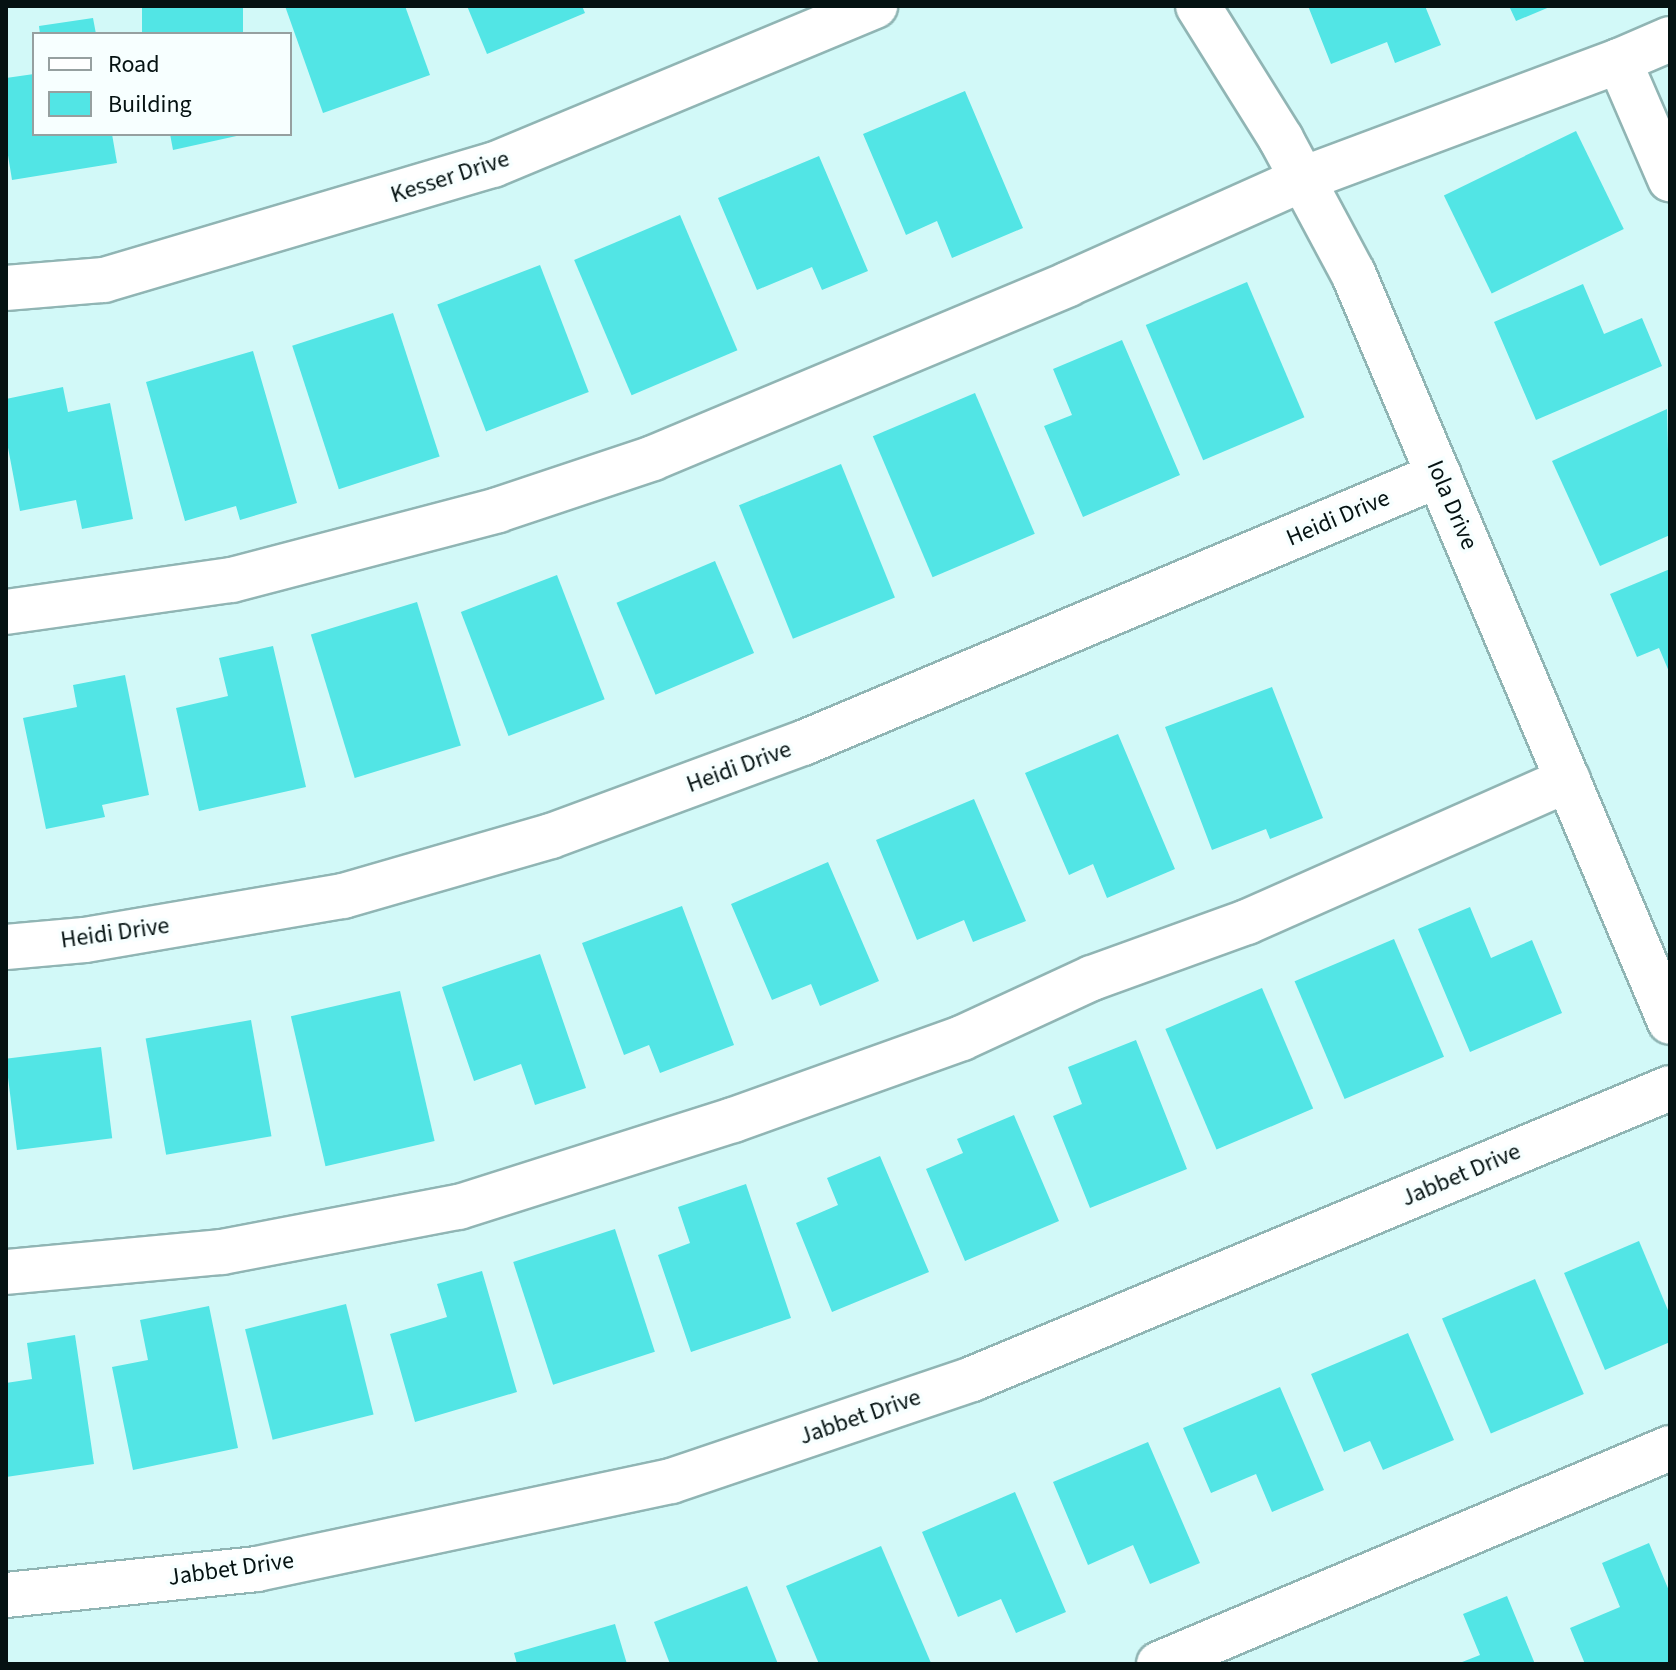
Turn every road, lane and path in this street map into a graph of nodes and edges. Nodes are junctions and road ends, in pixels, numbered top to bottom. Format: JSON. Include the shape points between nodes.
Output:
{"nodes":[{"id":1,"x":875,"y":6,"type":"edge"},
{"id":2,"x":1198,"y":6,"type":"edge"},
{"id":3,"x":1670,"y":39,"type":"edge"},
{"id":4,"x":1619,"y":61,"type":"junction"},
{"id":5,"x":1303,"y":179,"type":"junction"},
{"id":6,"x":1670,"y":179,"type":"edge"},
{"id":7,"x":6,"y":288,"type":"edge"},
{"id":8,"x":1439,"y":475,"type":"junction"},
{"id":9,"x":6,"y":612,"type":"edge"},
{"id":10,"x":1568,"y":780,"type":"junction"},
{"id":11,"x":6,"y":947,"type":"edge"},
{"id":12,"x":1670,"y":1022,"type":"edge"},
{"id":13,"x":1670,"y":1088,"type":"edge"},
{"id":14,"x":6,"y":1272,"type":"edge"},
{"id":15,"x":1670,"y":1448,"type":"edge"},
{"id":16,"x":6,"y":1595,"type":"edge"},
{"id":17,"x":1159,"y":1664,"type":"edge"}],
"edges":[{"from":1,"to":7,"type":"street","name":"Kesser Drive","via":[[493,165],[104,280]]},
{"from":2,"to":5,"type":"street","name":"Iola Drive"},
{"from":3,"to":4,"type":"street"},
{"from":4,"to":5,"type":"street"},
{"from":4,"to":6,"type":"street"},
{"from":5,"to":8,"type":"street","name":"Iola Drive","via":[[1353,273]]},
{"from":5,"to":9,"type":"street","via":[[653,458],[498,510],[232,580]]},
{"from":8,"to":10,"type":"street","name":"Iola Drive"},
{"from":8,"to":11,"type":"street","name":"Heidi Drive","via":[[803,743],[551,836],[343,896],[85,940]]},
{"from":10,"to":12,"type":"street","name":"Iola Drive"},
{"from":10,"to":14,"type":"street","via":[[1274,911],[1092,978],[962,1038],[733,1120],[474,1202],[222,1252]]},
{"from":13,"to":16,"type":"street","name":"Jabbet Drive","via":[[972,1379],[671,1481],[257,1569]]},
{"from":15,"to":17,"type":"street"}]}
